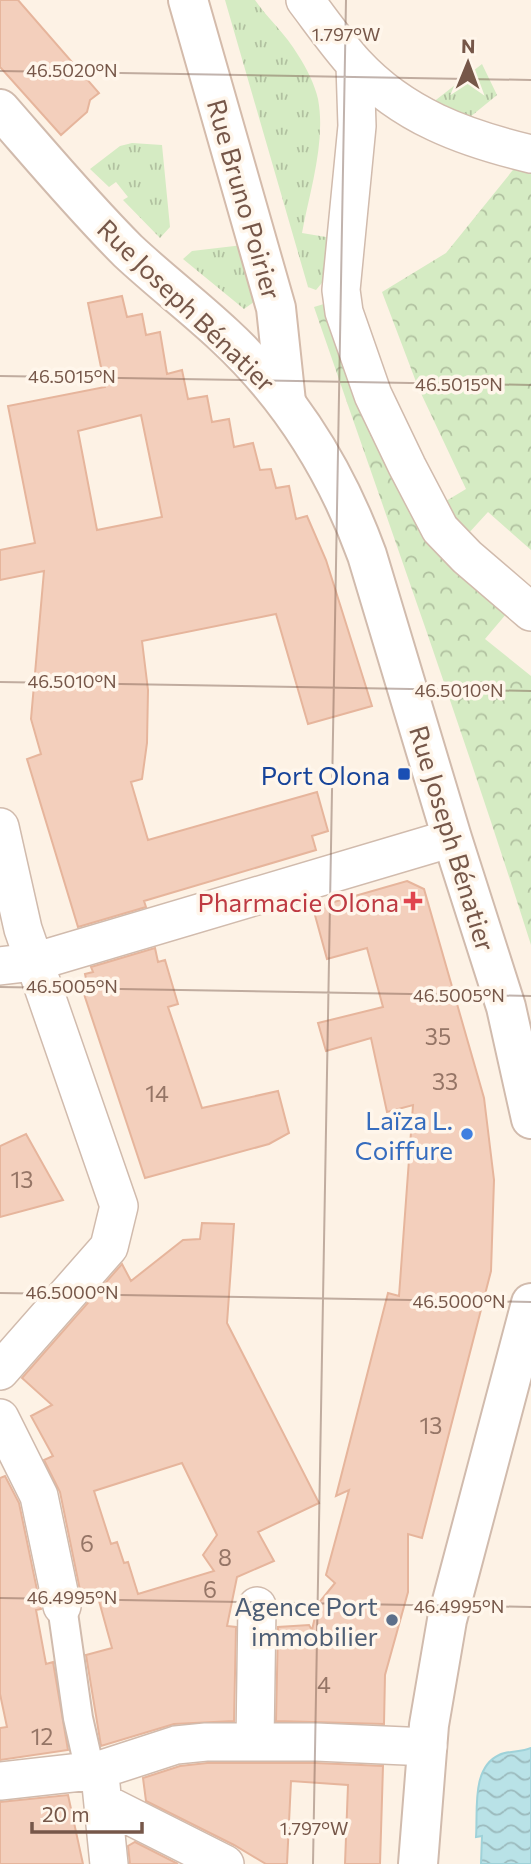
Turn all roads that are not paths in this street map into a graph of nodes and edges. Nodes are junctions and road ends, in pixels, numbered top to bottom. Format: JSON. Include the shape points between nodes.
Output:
{"nodes":[{"id":1,"x":188,"y":0,"type":"edge"},
{"id":2,"x":305,"y":0,"type":"edge"},
{"id":3,"x":355,"y":65,"type":"junction"},
{"id":4,"x":0,"y":109,"type":"edge"},
{"id":5,"x":531,"y":154,"type":"edge"},
{"id":6,"x":286,"y":402,"type":"junction"},
{"id":7,"x":531,"y":612,"type":"edge"},
{"id":8,"x":0,"y":827,"type":"edge"},
{"id":9,"x":452,"y":838,"type":"junction"},
{"id":10,"x":17,"y":964,"type":"edge"},
{"id":11,"x":531,"y":1119,"type":"edge"},
{"id":12,"x":531,"y":1303,"type":"edge"},
{"id":13,"x":0,"y":1371,"type":"edge"},
{"id":14,"x":0,"y":1418,"type":"edge"},
{"id":15,"x":62,"y":1606,"type":"joint"},
{"id":16,"x":257,"y":1606,"type":"dead end"},
{"id":17,"x":255,"y":1741,"type":"junction"},
{"id":18,"x":428,"y":1747,"type":"junction"},
{"id":19,"x":0,"y":1781,"type":"edge"},
{"id":20,"x":98,"y":1781,"type":"junction"},
{"id":21,"x":109,"y":1864,"type":"edge"},
{"id":22,"x":225,"y":1864,"type":"edge"},
{"id":23,"x":418,"y":1864,"type":"edge"}],
"edges":[{"from":1,"to":6,"type":"street","name":"Rue Bruno Poirier","via":[[276,308]]},
{"from":2,"to":3,"type":"street"},
{"from":3,"to":5,"type":"street","via":[[406,108],[441,126]]},
{"from":3,"to":7,"type":"street","via":[[357,126],[341,290],[344,313],[373,395],[440,529]]},
{"from":4,"to":6,"type":"street","name":"Rue Joseph Bénatier","via":[[129,252],[227,337]]},
{"from":6,"to":9,"type":"street","name":"Rue Joseph Bénatier","via":[[322,456],[355,523]]},
{"from":8,"to":10,"type":"street","via":[[23,929]]},
{"from":9,"to":10,"type":"street"},
{"from":9,"to":11,"type":"street","name":"Rue Joseph Bénatier","via":[[506,1007]]},
{"from":10,"to":13,"type":"street","via":[[119,1206],[109,1247]]},
{"from":12,"to":18,"type":"street","via":[[447,1620]]},
{"from":14,"to":15,"type":"street","via":[[39,1496]]},
{"from":15,"to":20,"type":"street","via":[[78,1718]]},
{"from":16,"to":17,"type":"street"},
{"from":17,"to":18,"type":"street"},
{"from":17,"to":20,"type":"street","via":[[176,1745]]},
{"from":18,"to":23,"type":"street"},
{"from":19,"to":20,"type":"street"},
{"from":20,"to":21,"type":"street"},
{"from":20,"to":22,"type":"street"}]}
